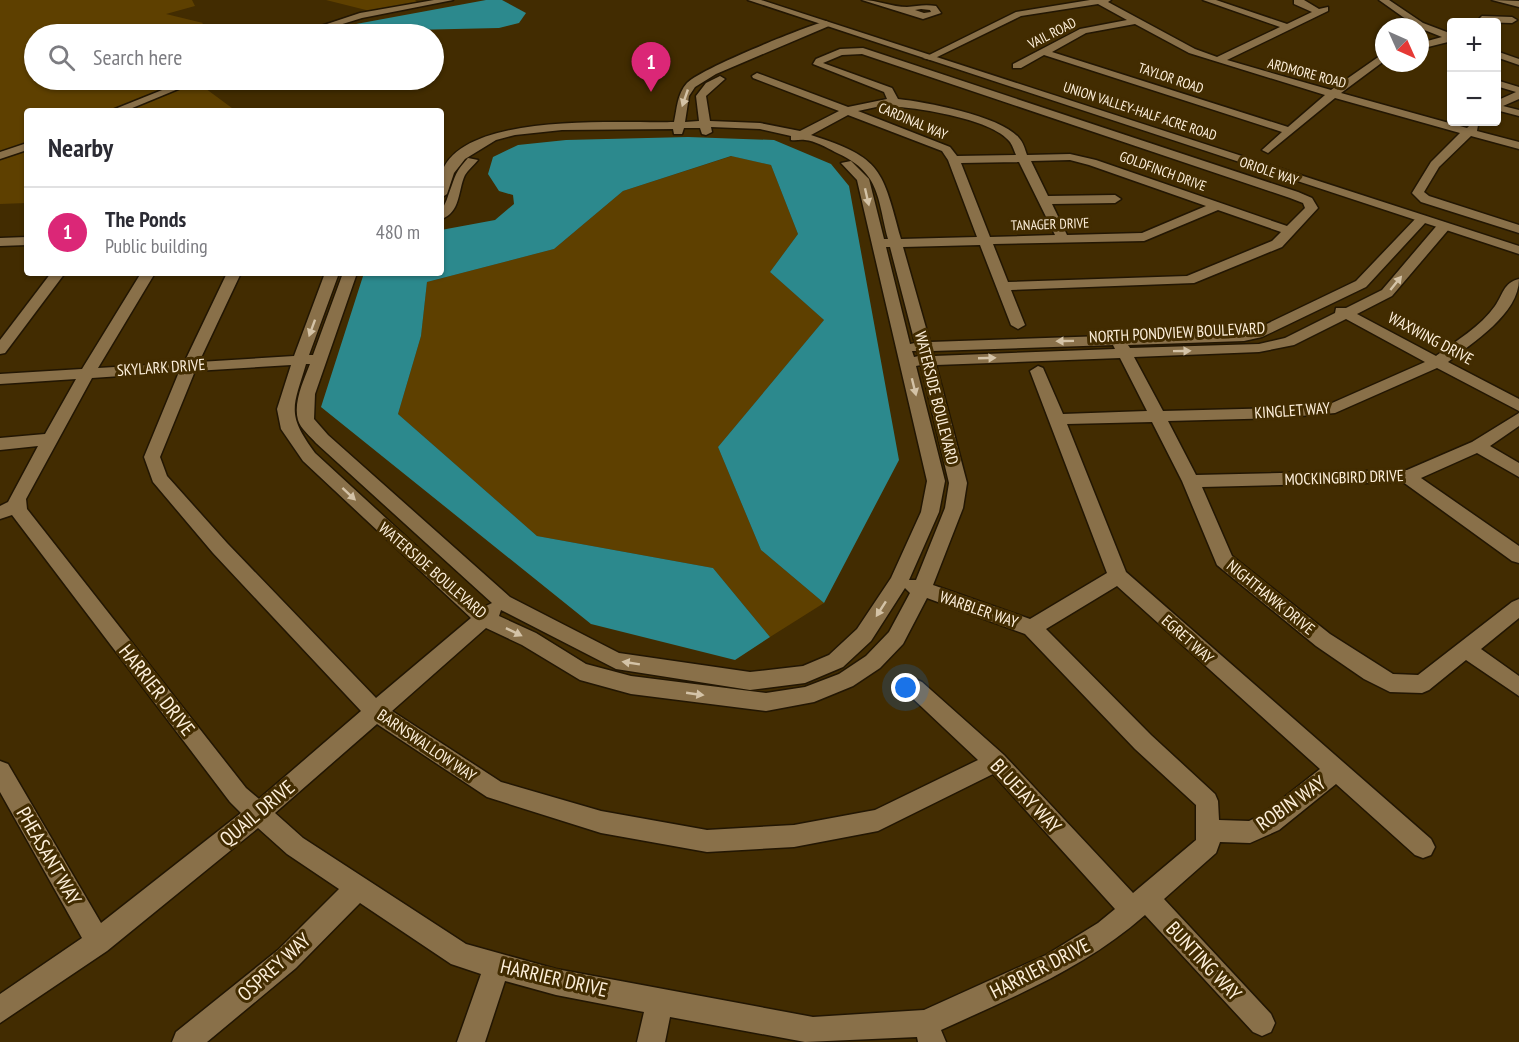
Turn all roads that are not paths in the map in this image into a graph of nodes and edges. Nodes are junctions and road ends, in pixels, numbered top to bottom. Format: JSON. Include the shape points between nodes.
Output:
{"nodes":[{"id":1,"x":449,"y":0,"type":"edge"},
{"id":2,"x":752,"y":0,"type":"edge"},
{"id":3,"x":866,"y":0,"type":"edge"},
{"id":4,"x":1101,"y":0,"type":"edge"},
{"id":5,"x":1207,"y":0,"type":"edge"},
{"id":6,"x":1300,"y":0,"type":"edge"},
{"id":7,"x":1318,"y":0,"type":"edge"},
{"id":8,"x":1383,"y":0,"type":"edge"},
{"id":9,"x":1496,"y":0,"type":"edge"},
{"id":10,"x":1519,"y":6,"type":"edge"},
{"id":11,"x":909,"y":10,"type":"dead end"},
{"id":12,"x":1319,"y":12,"type":"junction"},
{"id":13,"x":1501,"y":19,"type":"edge"},
{"id":14,"x":1512,"y":20,"type":"junction"},
{"id":15,"x":1136,"y":21,"type":"junction"},
{"id":16,"x":335,"y":24,"type":"edge"},
{"id":17,"x":826,"y":24,"type":"junction"},
{"id":18,"x":1288,"y":27,"type":"junction"},
{"id":19,"x":838,"y":28,"type":"junction"},
{"id":20,"x":1501,"y":28,"type":"edge"},
{"id":21,"x":1447,"y":36,"type":"edge"},
{"id":22,"x":971,"y":37,"type":"junction"},
{"id":23,"x":1447,"y":39,"type":"edge"},
{"id":24,"x":984,"y":40,"type":"junction"},
{"id":25,"x":1429,"y":44,"type":"edge"},
{"id":26,"x":1043,"y":52,"type":"junction"},
{"id":27,"x":1501,"y":55,"type":"edge"},
{"id":28,"x":928,"y":58,"type":"junction"},
{"id":29,"x":1218,"y":60,"type":"junction"},
{"id":30,"x":942,"y":62,"type":"junction"},
{"id":31,"x":1519,"y":62,"type":"edge"},
{"id":32,"x":1375,"y":63,"type":"edge"},
{"id":33,"x":1017,"y":66,"type":"dead end"},
{"id":34,"x":758,"y":76,"type":"dead end"},
{"id":35,"x":1501,"y":84,"type":"edge"},
{"id":36,"x":169,"y":90,"type":"edge"},
{"id":37,"x":1519,"y":90,"type":"edge"},
{"id":38,"x":1333,"y":94,"type":"junction"},
{"id":39,"x":1519,"y":95,"type":"edge"},
{"id":40,"x":894,"y":102,"type":"junction"},
{"id":41,"x":1501,"y":104,"type":"edge"},
{"id":42,"x":1501,"y":107,"type":"edge"},
{"id":43,"x":123,"y":108,"type":"edge"},
{"id":44,"x":849,"y":111,"type":"junction"},
{"id":45,"x":1519,"y":113,"type":"edge"},
{"id":46,"x":1475,"y":126,"type":"edge"},
{"id":47,"x":678,"y":129,"type":"junction"},
{"id":48,"x":706,"y":129,"type":"junction"},
{"id":49,"x":1289,"y":131,"type":"junction"},
{"id":50,"x":1470,"y":132,"type":"junction"},
{"id":51,"x":797,"y":137,"type":"junction"},
{"id":52,"x":1519,"y":146,"type":"edge"},
{"id":53,"x":24,"y":147,"type":"edge"},
{"id":54,"x":1268,"y":150,"type":"dead end"},
{"id":55,"x":0,"y":156,"type":"edge"},
{"id":56,"x":1023,"y":158,"type":"junction"},
{"id":57,"x":954,"y":160,"type":"junction"},
{"id":58,"x":444,"y":178,"type":"edge"},
{"id":59,"x":458,"y":180,"type":"junction"},
{"id":60,"x":444,"y":181,"type":"edge"},
{"id":61,"x":1115,"y":199,"type":"dead end"},
{"id":62,"x":1043,"y":200,"type":"junction"},
{"id":63,"x":1217,"y":206,"type":"junction"},
{"id":64,"x":444,"y":211,"type":"edge"},
{"id":65,"x":1422,"y":219,"type":"junction"},
{"id":66,"x":1444,"y":226,"type":"junction"},
{"id":67,"x":1519,"y":229,"type":"edge"},
{"id":68,"x":1290,"y":231,"type":"junction"},
{"id":69,"x":1063,"y":239,"type":"junction"},
{"id":70,"x":24,"y":241,"type":"edge"},
{"id":71,"x":985,"y":241,"type":"junction"},
{"id":72,"x":0,"y":242,"type":"edge"},
{"id":73,"x":878,"y":243,"type":"junction"},
{"id":74,"x":896,"y":243,"type":"junction"},
{"id":75,"x":1396,"y":247,"type":"junction"},
{"id":76,"x":1519,"y":250,"type":"edge"},
{"id":77,"x":1418,"y":256,"type":"junction"},
{"id":78,"x":56,"y":276,"type":"edge"},
{"id":79,"x":146,"y":276,"type":"edge"},
{"id":80,"x":233,"y":276,"type":"edge"},
{"id":81,"x":331,"y":276,"type":"edge"},
{"id":82,"x":349,"y":276,"type":"edge"},
{"id":83,"x":1519,"y":283,"type":"edge"},
{"id":84,"x":1002,"y":286,"type":"junction"},
{"id":85,"x":1326,"y":303,"type":"junction"},
{"id":86,"x":1502,"y":307,"type":"junction"},
{"id":87,"x":1519,"y":313,"type":"edge"},
{"id":88,"x":1347,"y":314,"type":"junction"},
{"id":89,"x":1018,"y":326,"type":"dead end"},
{"id":90,"x":1121,"y":346,"type":"junction"},
{"id":91,"x":0,"y":350,"type":"edge"},
{"id":92,"x":926,"y":353,"type":"junction"},
{"id":93,"x":906,"y":354,"type":"junction"},
{"id":94,"x":321,"y":358,"type":"junction"},
{"id":95,"x":300,"y":359,"type":"junction"},
{"id":96,"x":1438,"y":362,"type":"junction"},
{"id":97,"x":190,"y":365,"type":"junction"},
{"id":98,"x":1038,"y":372,"type":"dead end"},
{"id":99,"x":87,"y":373,"type":"junction"},
{"id":100,"x":0,"y":379,"type":"edge"},
{"id":101,"x":1519,"y":406,"type":"edge"},
{"id":102,"x":1157,"y":416,"type":"junction"},
{"id":103,"x":1519,"y":418,"type":"edge"},
{"id":104,"x":1057,"y":419,"type":"junction"},
{"id":105,"x":51,"y":439,"type":"junction"},
{"id":106,"x":0,"y":444,"type":"edge"},
{"id":107,"x":1478,"y":446,"type":"junction"},
{"id":108,"x":1519,"y":471,"type":"edge"},
{"id":109,"x":1407,"y":476,"type":"junction"},
{"id":110,"x":1191,"y":481,"type":"junction"},
{"id":111,"x":9,"y":509,"type":"edge"},
{"id":112,"x":1519,"y":556,"type":"edge"},
{"id":113,"x":1118,"y":576,"type":"junction"},
{"id":114,"x":899,"y":581,"type":"junction"},
{"id":115,"x":922,"y":589,"type":"junction"},
{"id":116,"x":502,"y":602,"type":"junction"},
{"id":117,"x":1519,"y":607,"type":"edge"},
{"id":118,"x":484,"y":618,"type":"junction"},
{"id":119,"x":1032,"y":628,"type":"junction"},
{"id":120,"x":1466,"y":649,"type":"junction"},
{"id":121,"x":1519,"y":687,"type":"edge"},
{"id":122,"x":915,"y":688,"type":"dead end"},
{"id":123,"x":375,"y":711,"type":"junction"},
{"id":124,"x":996,"y":762,"type":"junction"},
{"id":125,"x":1336,"y":770,"type":"junction"},
{"id":126,"x":0,"y":771,"type":"edge"},
{"id":127,"x":259,"y":813,"type":"junction"},
{"id":128,"x":1207,"y":831,"type":"junction"},
{"id":129,"x":1423,"y":847,"type":"dead end"},
{"id":130,"x":357,"y":887,"type":"junction"},
{"id":131,"x":1139,"y":904,"type":"junction"},
{"id":132,"x":98,"y":942,"type":"junction"},
{"id":133,"x":497,"y":965,"type":"junction"},
{"id":134,"x":660,"y":1001,"type":"junction"},
{"id":135,"x":0,"y":1010,"type":"edge"},
{"id":136,"x":1262,"y":1023,"type":"dead end"},
{"id":137,"x":928,"y":1033,"type":"edge"},
{"id":138,"x":186,"y":1042,"type":"edge"},
{"id":139,"x":471,"y":1042,"type":"edge"},
{"id":140,"x":651,"y":1042,"type":"edge"}],
"edges":[{"from":1,"to":16,"type":"street"},
{"from":2,"to":17,"type":"street","name":"UNION VALLEY-HALF ACRE ROAD"},
{"from":3,"to":11,"type":"street"},
{"from":4,"to":15,"type":"street","name":"ARDMORE ROAD"},
{"from":4,"to":22,"type":"street","via":[[1020,14]]},
{"from":4,"to":24,"type":"street","via":[[1033,16]]},
{"from":5,"to":18,"type":"street"},
{"from":6,"to":12,"type":"street","via":[[1296,2]]},
{"from":7,"to":12,"type":"street","via":[[1330,7]]},
{"from":8,"to":21,"type":"street","via":[[1420,25]]},
{"from":9,"to":10,"type":"street"},
{"from":10,"to":14,"type":"street"},
{"from":12,"to":18,"type":"street"},
{"from":13,"to":14,"type":"street"},
{"from":14,"to":20,"type":"street","via":[[1509,27]]},
{"from":15,"to":26,"type":"street","name":"VAIL ROAD","via":[[1083,31]]},
{"from":15,"to":29,"type":"street","name":"ARDMORE ROAD","via":[[1192,51]]},
{"from":17,"to":19,"type":"street","name":"UNION VALLEY-HALF ACRE ROAD"},
{"from":17,"to":47,"type":"street","one_way":true,"via":[[690,85]]},
{"from":18,"to":29,"type":"street"},
{"from":19,"to":28,"type":"street","name":"UNION VALLEY-HALF ACRE ROAD"},
{"from":19,"to":48,"type":"street","via":[[704,88],[700,108]]},
{"from":22,"to":24,"type":"street"},
{"from":22,"to":28,"type":"street"},
{"from":23,"to":25,"type":"street"},
{"from":24,"to":30,"type":"street"},
{"from":26,"to":33,"type":"street","name":"VAIL ROAD"},
{"from":26,"to":49,"type":"street","name":"TAYLOR ROAD"},
{"from":27,"to":31,"type":"street"},
{"from":28,"to":30,"type":"street","name":"UNION VALLEY-HALF ACRE ROAD"},
{"from":29,"to":38,"type":"street","name":"ARDMORE ROAD"},
{"from":30,"to":65,"type":"street","name":"UNION VALLEY-HALF ACRE ROAD"},
{"from":32,"to":38,"type":"street"},
{"from":34,"to":44,"type":"street","name":"CARDINAL WAY"},
{"from":35,"to":37,"type":"street"},
{"from":36,"to":43,"type":"street"},
{"from":38,"to":49,"type":"street"},
{"from":38,"to":50,"type":"street","name":"ARDMORE ROAD"},
{"from":39,"to":41,"type":"street"},
{"from":40,"to":44,"type":"street","via":[[868,104]]},
{"from":40,"to":56,"type":"street","via":[[924,104],[1003,130],[1014,139]]},
{"from":40,"to":68,"type":"street","name":"ORIOLE WAY","via":[[888,90],[818,64],[840,52],[862,51],[1294,195],[1308,201],[1312,208]]},
{"from":42,"to":45,"type":"street"},
{"from":44,"to":51,"type":"street"},
{"from":44,"to":57,"type":"street","name":"CARDINAL WAY","via":[[940,146]]},
{"from":46,"to":50,"type":"street"},
{"from":47,"to":48,"type":"street","name":"WATERSIDE BOULEVARD"},
{"from":47,"to":58,"type":"street","name":"WATERSIDE BOULEVARD","via":[[536,129],[496,137],[455,161]]},
{"from":47,"to":59,"type":"street","name":"WATERSIDE BOULEVARD","via":[[529,136],[488,148],[474,158]]},
{"from":48,"to":51,"type":"street","name":"WATERSIDE BOULEVARD","via":[[753,125]]},
{"from":49,"to":54,"type":"street"},
{"from":50,"to":52,"type":"street","name":"ARDMORE ROAD"},
{"from":50,"to":67,"type":"street","via":[[1458,140],[1418,193],[1425,199]]},
{"from":51,"to":73,"type":"street","name":"WATERSIDE BOULEVARD","one_way":true,"via":[[848,164],[863,179]]},
{"from":51,"to":74,"type":"street","name":"WATERSIDE BOULEVARD","via":[[854,157],[876,175]]},
{"from":53,"to":55,"type":"street"},
{"from":56,"to":57,"type":"street","name":"GOLDFINCH DRIVE"},
{"from":56,"to":62,"type":"street"},
{"from":56,"to":63,"type":"street","name":"GOLDFINCH DRIVE","via":[[1070,157],[1092,162]]},
{"from":57,"to":71,"type":"street","name":"CARDINAL WAY"},
{"from":59,"to":60,"type":"street"},
{"from":59,"to":64,"type":"street","name":"WATERSIDE BOULEVARD","via":[[454,199]]},
{"from":61,"to":62,"type":"street"},
{"from":62,"to":69,"type":"street"},
{"from":63,"to":68,"type":"street","name":"GOLDFINCH DRIVE"},
{"from":63,"to":69,"type":"street","name":"TANAGER DRIVE","via":[[1144,237]]},
{"from":65,"to":66,"type":"street","name":"UNION VALLEY-HALF ACRE ROAD"},
{"from":65,"to":75,"type":"street","name":"NORTH PONDVIEW BOULEVARD"},
{"from":66,"to":76,"type":"street","name":"UNION VALLEY-HALF ACRE ROAD"},
{"from":66,"to":77,"type":"street","name":"NORTH PONDVIEW BOULEVARD"},
{"from":68,"to":84,"type":"street","name":"ORIOLE WAY","via":[[1277,244],[1189,280]]},
{"from":69,"to":71,"type":"street","name":"TANAGER DRIVE"},
{"from":70,"to":72,"type":"street"},
{"from":71,"to":74,"type":"street","name":"TANAGER DRIVE"},
{"from":71,"to":84,"type":"street","name":"CARDINAL WAY"},
{"from":73,"to":74,"type":"street","name":"TANAGER DRIVE"},
{"from":73,"to":93,"type":"street","name":"WATERSIDE BOULEVARD"},
{"from":74,"to":92,"type":"street","name":"WATERSIDE BOULEVARD"},
{"from":75,"to":77,"type":"street"},
{"from":75,"to":85,"type":"street","name":"NORTH PONDVIEW BOULEVARD","via":[[1361,284]]},
{"from":88,"to":77,"type":"street","name":"NORTH PONDVIEW BOULEVARD","one_way":true,"via":[[1387,293]]},
{"from":78,"to":91,"type":"street"},
{"from":79,"to":99,"type":"street","name":"HARRIER DRIVE"},
{"from":80,"to":97,"type":"street","name":"BARNSWALLOW WAY"},
{"from":81,"to":95,"type":"street","name":"WATERSIDE BOULEVARD","one_way":true},
{"from":82,"to":94,"type":"street","name":"WATERSIDE BOULEVARD"},
{"from":83,"to":86,"type":"street","name":"KINGLET WAY","via":[[1508,292]]},
{"from":84,"to":89,"type":"street","name":"CARDINAL WAY"},
{"from":85,"to":88,"type":"street","name":"WAXWING DRIVE"},
{"from":85,"to":90,"type":"street","name":"NORTH PONDVIEW BOULEVARD","via":[[1245,337]]},
{"from":86,"to":87,"type":"street"},
{"from":86,"to":96,"type":"street","name":"KINGLET WAY"},
{"from":90,"to":88,"type":"street","name":"NORTH PONDVIEW BOULEVARD","one_way":true,"via":[[1259,348],[1289,342]]},
{"from":88,"to":96,"type":"street","name":"WAXWING DRIVE"},
{"from":90,"to":92,"type":"street","name":"NORTH PONDVIEW BOULEVARD"},
{"from":90,"to":102,"type":"street","name":"NIGHTHAWK DRIVE"},
{"from":92,"to":93,"type":"street","name":"NORTH PONDVIEW BOULEVARD"},
{"from":92,"to":115,"type":"street","name":"WATERSIDE BOULEVARD","via":[[958,483],[954,508]]},
{"from":93,"to":114,"type":"street","name":"WATERSIDE BOULEVARD","one_way":true,"via":[[936,481],[930,512]]},
{"from":94,"to":95,"type":"street","name":"SKYLARK DRIVE"},
{"from":94,"to":116,"type":"street","name":"WATERSIDE BOULEVARD","via":[[307,394],[306,420],[322,439]]},
{"from":95,"to":97,"type":"street","name":"SKYLARK DRIVE"},
{"from":95,"to":118,"type":"street","name":"WATERSIDE BOULEVARD","one_way":true,"via":[[285,409],[289,429],[309,457]]},
{"from":96,"to":101,"type":"street","name":"WAXWING DRIVE"},
{"from":96,"to":102,"type":"street","name":"KINGLET WAY","via":[[1335,408]]},
{"from":97,"to":99,"type":"street","name":"SKYLARK DRIVE"},
{"from":97,"to":123,"type":"street","name":"BARNSWALLOW WAY","via":[[152,457],[159,478]]},
{"from":98,"to":104,"type":"street","name":"EGRET WAY"},
{"from":99,"to":100,"type":"street","name":"SKYLARK DRIVE"},
{"from":99,"to":105,"type":"street","name":"HARRIER DRIVE"},
{"from":102,"to":104,"type":"street","name":"KINGLET WAY"},
{"from":102,"to":110,"type":"street","name":"NIGHTHAWK DRIVE"},
{"from":103,"to":107,"type":"street","name":"MOCKINGBIRD DRIVE"},
{"from":104,"to":113,"type":"street","name":"EGRET WAY"},
{"from":105,"to":106,"type":"street"},
{"from":105,"to":111,"type":"street","name":"HARRIER DRIVE"},
{"from":107,"to":108,"type":"street"},
{"from":107,"to":109,"type":"street","name":"MOCKINGBIRD DRIVE"},
{"from":109,"to":110,"type":"street","name":"MOCKINGBIRD DRIVE"},
{"from":109,"to":112,"type":"street"},
{"from":110,"to":120,"type":"street","name":"NIGHTHAWK DRIVE","via":[[1224,560],[1371,674],[1390,683],[1422,684]]},
{"from":111,"to":127,"type":"street","name":"HARRIER DRIVE","via":[[18,510],[238,795]]},
{"from":113,"to":119,"type":"street","name":"WARBLER WAY"},
{"from":113,"to":125,"type":"street","name":"EGRET WAY"},
{"from":114,"to":115,"type":"street","name":"WARBLER WAY"},
{"from":114,"to":116,"type":"street","name":"WATERSIDE BOULEVARD","one_way":true,"via":[[864,635],[836,661],[805,674],[750,681],[616,661]]},
{"from":118,"to":115,"type":"street","name":"WATERSIDE BOULEVARD","one_way":true,"via":[[529,639],[580,671],[631,685],[766,702],[807,696],[846,680],[873,662],[896,638]]},
{"from":115,"to":119,"type":"street","name":"WARBLER WAY"},
{"from":116,"to":118,"type":"street","name":"QUAIL DRIVE"},
{"from":117,"to":120,"type":"street","name":"NIGHTHAWK DRIVE"},
{"from":118,"to":123,"type":"street","name":"QUAIL DRIVE"},
{"from":119,"to":128,"type":"street","name":"HARRIER DRIVE","via":[[1143,742],[1207,801]]},
{"from":120,"to":121,"type":"street"},
{"from":122,"to":124,"type":"street","name":"BLUEJAY WAY"},
{"from":123,"to":124,"type":"street","name":"BARNSWALLOW WAY","via":[[495,790],[602,822],[707,841],[794,836],[878,820]]},
{"from":123,"to":127,"type":"street","name":"QUAIL DRIVE"},
{"from":124,"to":131,"type":"street","name":"BLUEJAY WAY"},
{"from":125,"to":128,"type":"street","name":"ROBIN WAY","via":[[1271,822],[1250,832]]},
{"from":125,"to":129,"type":"street","name":"EGRET WAY"},
{"from":126,"to":132,"type":"street","name":"PHEASANT WAY"},
{"from":127,"to":130,"type":"street","name":"HARRIER DRIVE","via":[[295,846]]},
{"from":127,"to":132,"type":"street","name":"QUAIL DRIVE"},
{"from":128,"to":131,"type":"street","name":"HARRIER DRIVE","via":[[1208,845]]},
{"from":130,"to":133,"type":"street","name":"HARRIER DRIVE","via":[[460,955]]},
{"from":130,"to":138,"type":"street","name":"OSPREY WAY","via":[[287,959]]},
{"from":131,"to":136,"type":"street","name":"BUNTING WAY"},
{"from":131,"to":137,"type":"street","name":"HARRIER DRIVE","via":[[1107,932],[1055,964]]},
{"from":132,"to":135,"type":"street","name":"QUAIL DRIVE"},
{"from":133,"to":134,"type":"street","name":"HARRIER DRIVE","via":[[556,982]]},
{"from":133,"to":139,"type":"street"},
{"from":134,"to":137,"type":"street","name":"HARRIER DRIVE","via":[[813,1030]]},
{"from":134,"to":140,"type":"street"}]}
